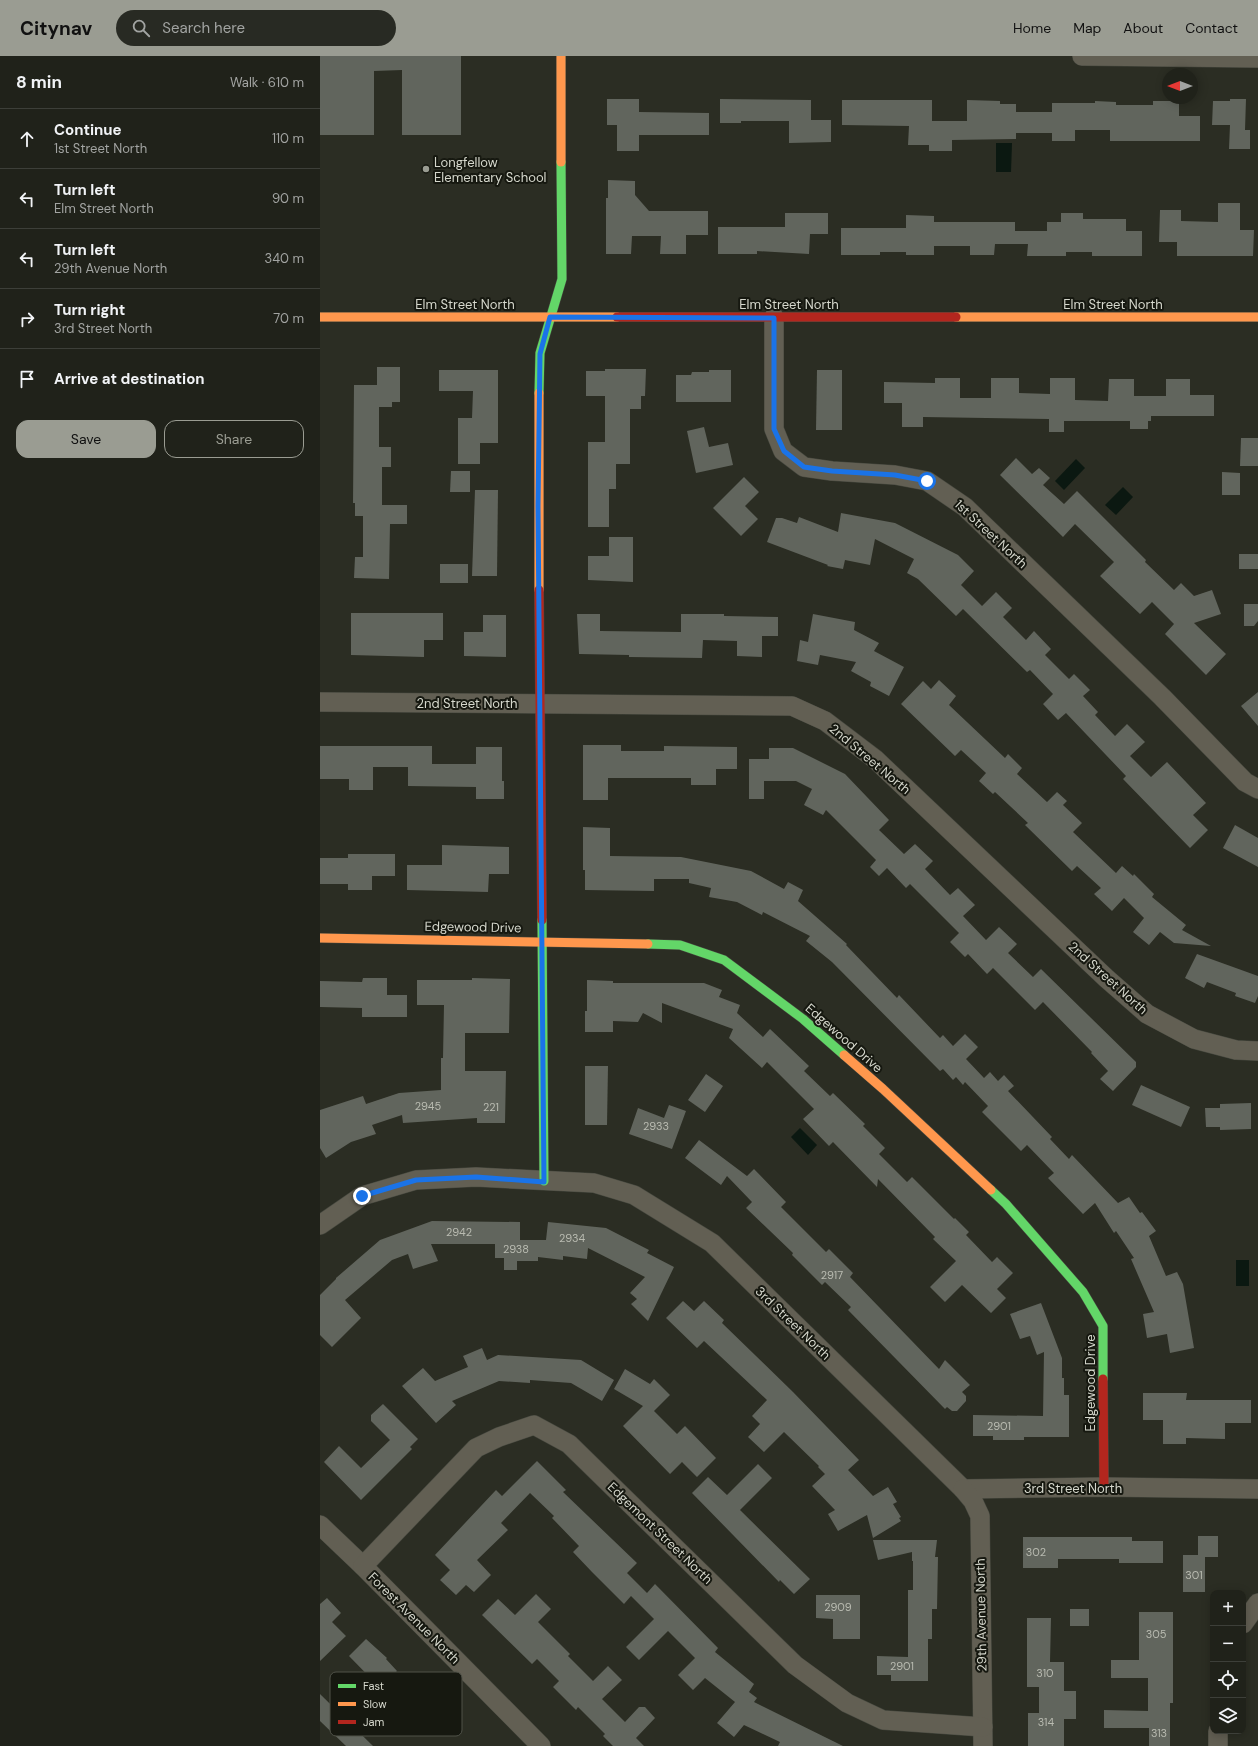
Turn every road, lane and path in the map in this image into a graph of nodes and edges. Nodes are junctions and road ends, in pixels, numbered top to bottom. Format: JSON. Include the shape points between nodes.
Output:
{"nodes":[{"id":1,"x":561,"y":56,"type":"edge"},
{"id":2,"x":1082,"y":56,"type":"edge"},
{"id":3,"x":1258,"y":58,"type":"edge"},
{"id":4,"x":320,"y":317,"type":"edge"},
{"id":5,"x":550,"y":317,"type":"junction"},
{"id":6,"x":1258,"y":317,"type":"edge"},
{"id":7,"x":774,"y":318,"type":"junction"},
{"id":8,"x":320,"y":702,"type":"edge"},
{"id":9,"x":540,"y":704,"type":"junction"},
{"id":10,"x":1258,"y":789,"type":"edge"},
{"id":11,"x":320,"y":938,"type":"edge"},
{"id":12,"x":542,"y":941,"type":"junction"},
{"id":13,"x":1258,"y":1051,"type":"edge"},
{"id":14,"x":544,"y":1182,"type":"junction"},
{"id":15,"x":320,"y":1225,"type":"edge"},
{"id":16,"x":1104,"y":1487,"type":"junction"},
{"id":17,"x":963,"y":1489,"type":"junction"},
{"id":18,"x":1258,"y":1489,"type":"edge"},
{"id":19,"x":320,"y":1524,"type":"edge"},
{"id":20,"x":363,"y":1566,"type":"junction"},
{"id":21,"x":1258,"y":1603,"type":"edge"},
{"id":22,"x":1246,"y":1620,"type":"edge"},
{"id":23,"x":983,"y":1727,"type":"junction"},
{"id":24,"x":1218,"y":1734,"type":"edge"},
{"id":25,"x":541,"y":1746,"type":"edge"},
{"id":26,"x":983,"y":1746,"type":"edge"},
{"id":27,"x":1218,"y":1746,"type":"edge"}],
"edges":[{"from":1,"to":5,"type":"street","via":[[562,279]]},
{"from":2,"to":3,"type":"street"},
{"from":4,"to":5,"type":"street","name":"Elm Street North"},
{"from":5,"to":7,"type":"street","name":"Elm Street North"},
{"from":5,"to":9,"type":"street","via":[[540,354]]},
{"from":6,"to":7,"type":"street","name":"Elm Street North"},
{"from":7,"to":10,"type":"street","name":"1st Street North","via":[[774,429],[784,451],[804,467],[895,475],[927,481],[965,507],[1162,697],[1245,782]]},
{"from":8,"to":9,"type":"street","name":"2nd Street North"},
{"from":9,"to":12,"type":"street"},
{"from":9,"to":13,"type":"street","name":"2nd Street North","via":[[792,706],[825,721],[875,759],[1147,1014],[1194,1039],[1236,1050]]},
{"from":11,"to":12,"type":"street","name":"Edgewood Drive"},
{"from":12,"to":14,"type":"street"},
{"from":12,"to":16,"type":"street","name":"Edgewood Drive","via":[[680,945],[724,960],[803,1019],[883,1089],[1006,1204],[1083,1292],[1103,1326]]},
{"from":14,"to":15,"type":"street","name":"3rd Street North","via":[[476,1177],[416,1180],[362,1196]]},
{"from":14,"to":17,"type":"street","name":"3rd Street North","via":[[594,1183],[634,1195],[712,1243]]},
{"from":16,"to":17,"type":"street","name":"3rd Street North"},
{"from":16,"to":18,"type":"street","name":"3rd Street North"},
{"from":17,"to":23,"type":"street","name":"29th Avenue North","via":[[973,1501],[980,1516]]},
{"from":19,"to":20,"type":"street","name":"Forest Avenue North"},
{"from":20,"to":23,"type":"street","name":"Edgemont Street North","via":[[476,1448],[534,1425],[569,1444],[795,1665],[846,1703],[883,1720]]},
{"from":20,"to":25,"type":"street","name":"Forest Avenue North"},
{"from":21,"to":22,"type":"street"},
{"from":23,"to":26,"type":"street","name":"29th Avenue North"},
{"from":24,"to":27,"type":"street"}]}
